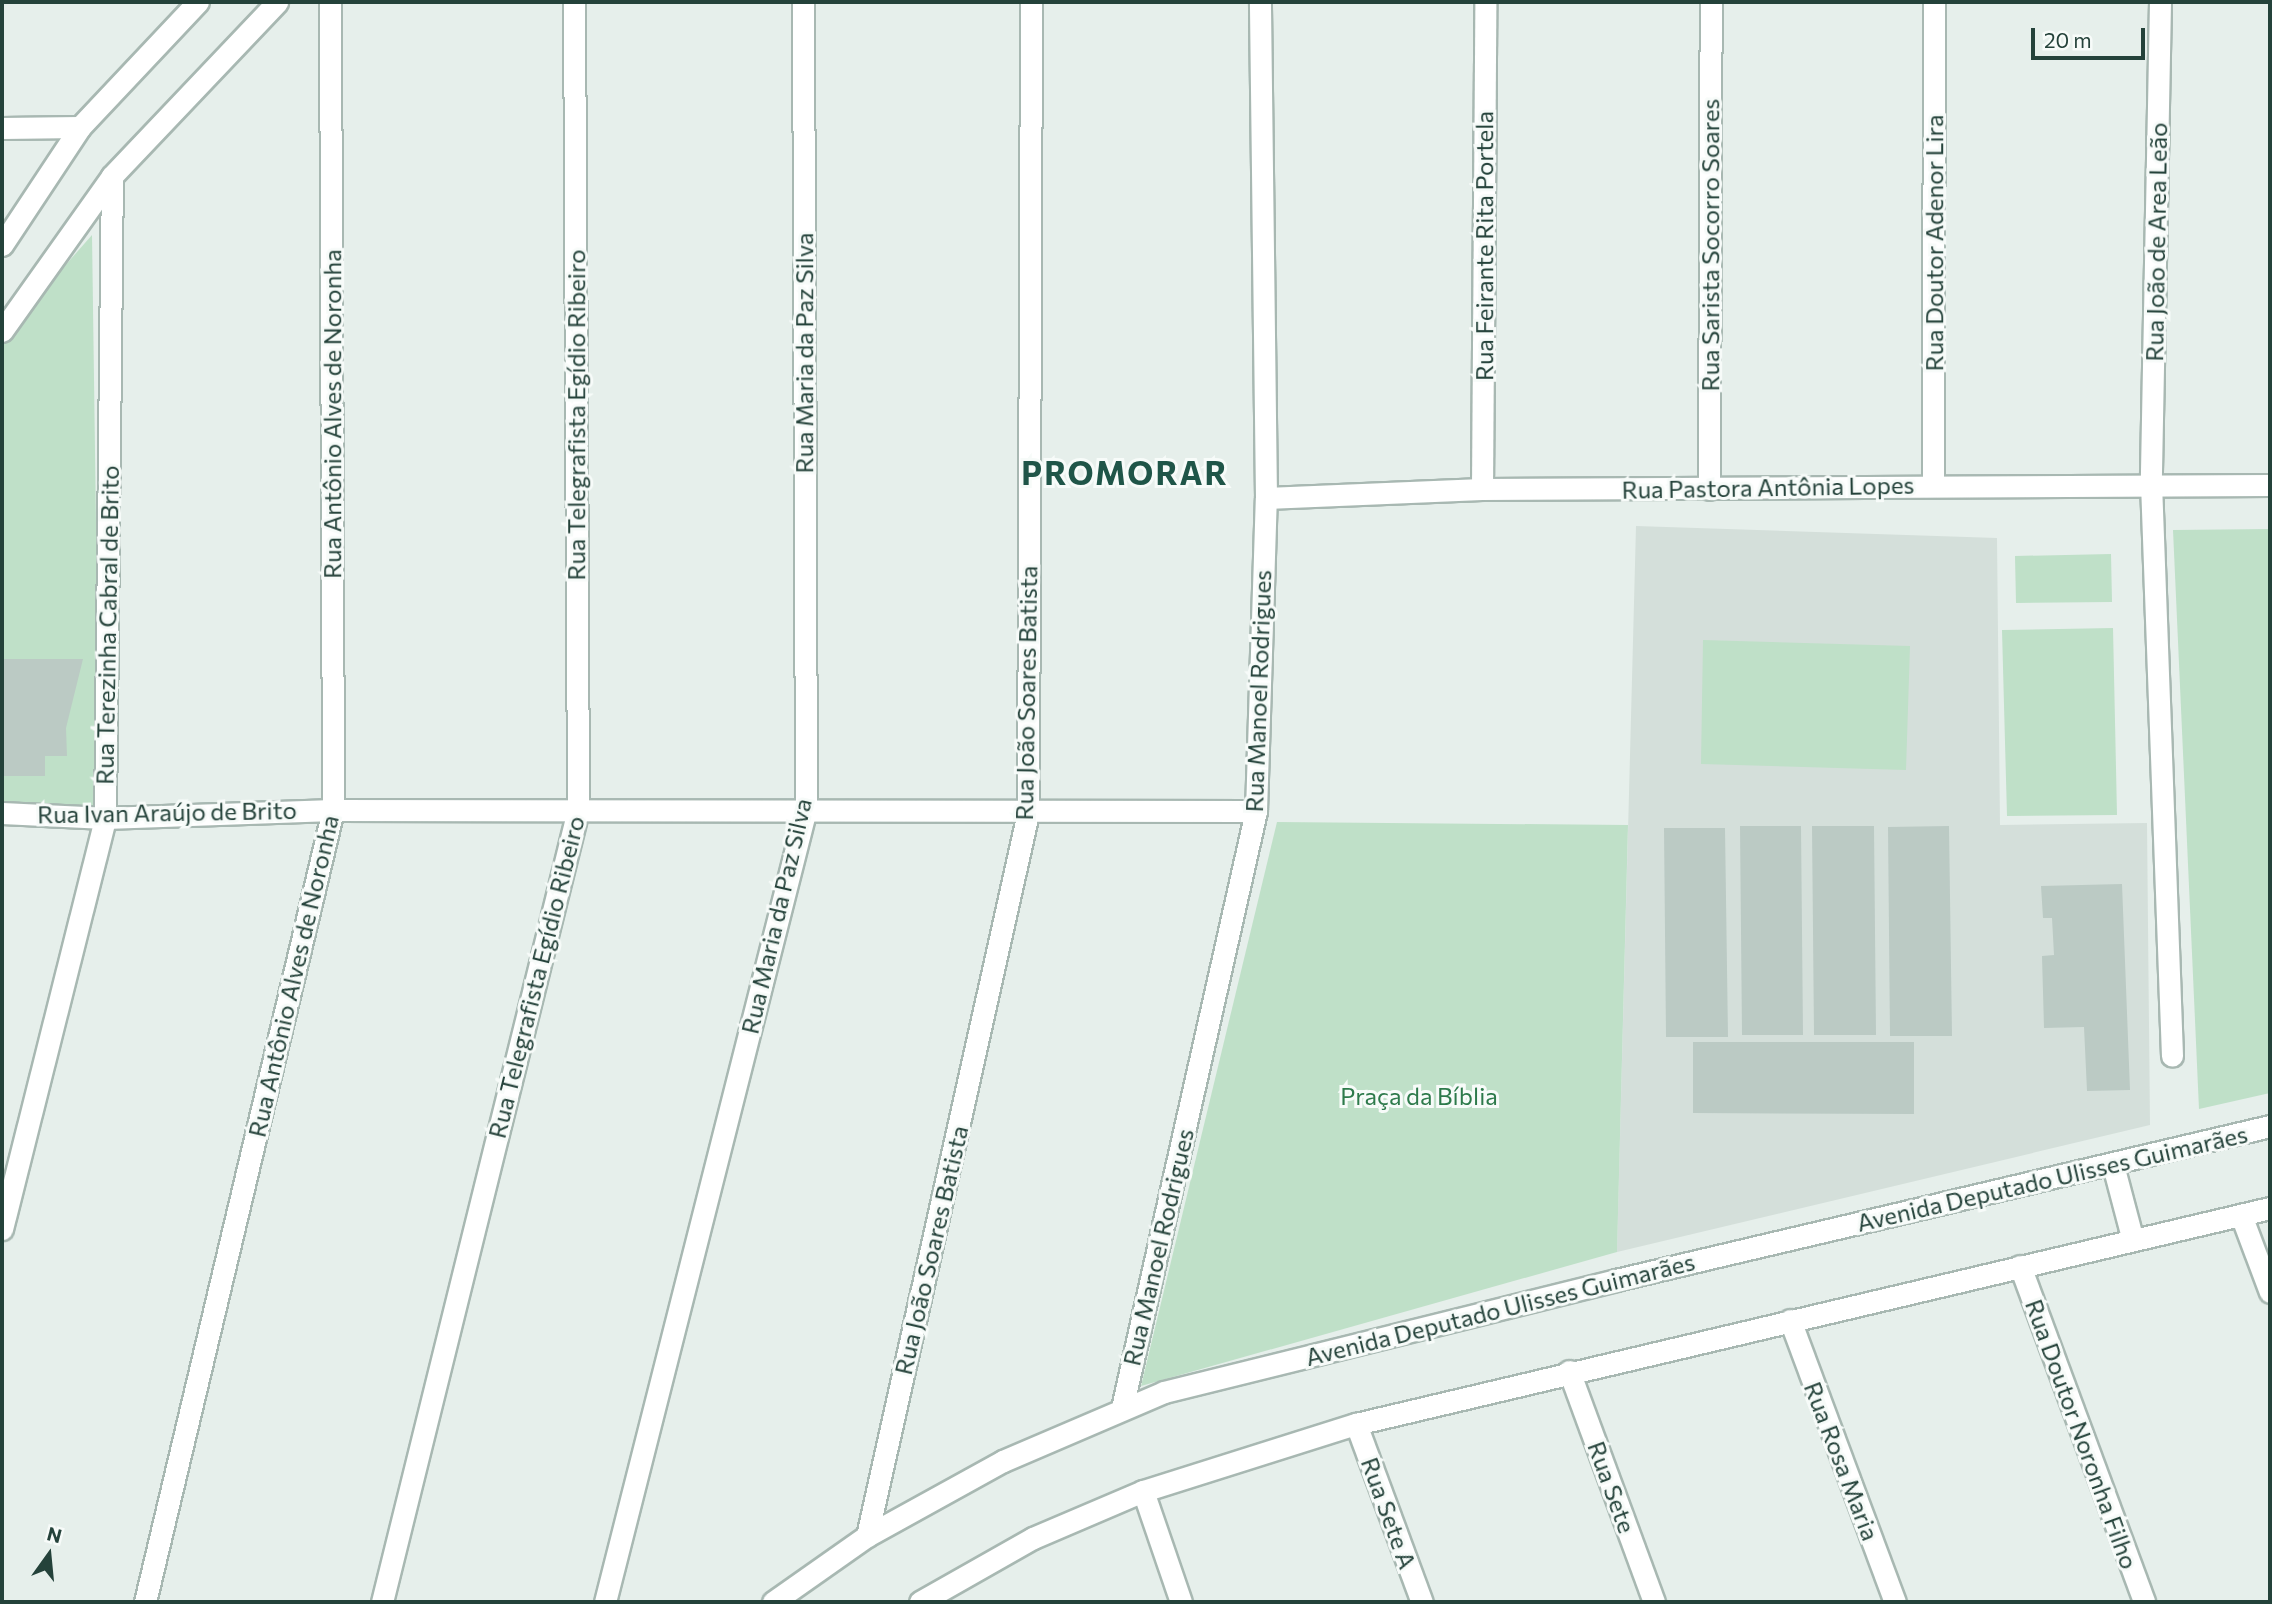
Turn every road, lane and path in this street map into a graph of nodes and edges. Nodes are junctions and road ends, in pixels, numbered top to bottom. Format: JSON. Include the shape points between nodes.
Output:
{"nodes":[{"id":1,"x":198,"y":2,"type":"edge"},
{"id":2,"x":277,"y":2,"type":"edge"},
{"id":3,"x":330,"y":2,"type":"edge"},
{"id":4,"x":574,"y":2,"type":"edge"},
{"id":5,"x":803,"y":2,"type":"edge"},
{"id":6,"x":1031,"y":2,"type":"edge"},
{"id":7,"x":1260,"y":2,"type":"edge"},
{"id":8,"x":1485,"y":2,"type":"edge"},
{"id":9,"x":1711,"y":2,"type":"edge"},
{"id":10,"x":1934,"y":2,"type":"edge"},
{"id":11,"x":2160,"y":2,"type":"edge"},
{"id":12,"x":80,"y":127,"type":"junction"},
{"id":13,"x":2,"y":128,"type":"edge"},
{"id":14,"x":112,"y":176,"type":"junction"},
{"id":15,"x":2,"y":245,"type":"edge"},
{"id":16,"x":2,"y":331,"type":"edge"},
{"id":17,"x":2151,"y":483,"type":"junction"},
{"id":18,"x":1933,"y":485,"type":"junction"},
{"id":19,"x":2270,"y":485,"type":"edge"},
{"id":20,"x":1482,"y":489,"type":"junction"},
{"id":21,"x":1709,"y":489,"type":"junction"},
{"id":22,"x":1266,"y":498,"type":"junction"},
{"id":23,"x":806,"y":809,"type":"junction"},
{"id":24,"x":333,"y":810,"type":"junction"},
{"id":25,"x":578,"y":810,"type":"junction"},
{"id":26,"x":1256,"y":811,"type":"junction"},
{"id":27,"x":2,"y":813,"type":"edge"},
{"id":28,"x":1028,"y":813,"type":"junction"},
{"id":29,"x":105,"y":818,"type":"junction"},
{"id":30,"x":2172,"y":1056,"type":"dead end"},
{"id":31,"x":2270,"y":1126,"type":"edge"},
{"id":32,"x":2113,"y":1165,"type":"junction"},
{"id":33,"x":2270,"y":1208,"type":"edge"},
{"id":34,"x":2241,"y":1215,"type":"junction"},
{"id":35,"x":2,"y":1229,"type":"edge"},
{"id":36,"x":2132,"y":1237,"type":"junction"},
{"id":37,"x":2020,"y":1266,"type":"junction"},
{"id":38,"x":2270,"y":1292,"type":"edge"},
{"id":39,"x":1790,"y":1320,"type":"junction"},
{"id":40,"x":1569,"y":1371,"type":"junction"},
{"id":41,"x":1122,"y":1408,"type":"junction"},
{"id":42,"x":1356,"y":1424,"type":"junction"},
{"id":43,"x":1143,"y":1492,"type":"junction"},
{"id":44,"x":867,"y":1536,"type":"junction"},
{"id":45,"x":929,"y":1600,"type":"edge"},
{"id":46,"x":145,"y":1602,"type":"edge"},
{"id":47,"x":382,"y":1602,"type":"edge"},
{"id":48,"x":605,"y":1602,"type":"edge"},
{"id":49,"x":773,"y":1602,"type":"edge"},
{"id":50,"x":1181,"y":1602,"type":"edge"},
{"id":51,"x":1422,"y":1602,"type":"edge"},
{"id":52,"x":1654,"y":1602,"type":"edge"},
{"id":53,"x":1895,"y":1602,"type":"edge"},
{"id":54,"x":2144,"y":1602,"type":"edge"}],
"edges":[{"from":1,"to":12,"type":"street"},
{"from":2,"to":14,"type":"street"},
{"from":3,"to":24,"type":"street","name":"Rua Antônio Alves de Noronha"},
{"from":4,"to":25,"type":"street","name":"Rua Telegrafista Egídio Ribeiro"},
{"from":5,"to":23,"type":"street","name":"Rua Maria da Paz Silva"},
{"from":6,"to":28,"type":"street","name":"Rua João Soares Batista"},
{"from":7,"to":22,"type":"street","name":"Rua Manoel Rodrigues"},
{"from":8,"to":20,"type":"street","name":"Rua Feirante Rita Portela"},
{"from":9,"to":21,"type":"street","name":"Rua Sarista Socorro Soares"},
{"from":10,"to":18,"type":"street","name":"Rua Doutor Adenor Lira"},
{"from":11,"to":17,"type":"street","name":"Rua João de Area Leão"},
{"from":12,"to":13,"type":"street"},
{"from":12,"to":15,"type":"street"},
{"from":14,"to":16,"type":"street"},
{"from":14,"to":29,"type":"street","name":"Rua Terezinha Cabral de Brito"},
{"from":17,"to":18,"type":"street","name":"Rua Pastora Antônia Lopes"},
{"from":17,"to":19,"type":"street","name":"Rua Pastora Antônia Lopes"},
{"from":17,"to":30,"type":"street","name":"Rua João de Area Leão"},
{"from":18,"to":21,"type":"street","name":"Rua Pastora Antônia Lopes"},
{"from":20,"to":21,"type":"street","name":"Rua Pastora Antônia Lopes"},
{"from":20,"to":22,"type":"street","name":"Rua Pastora Antônia Lopes"},
{"from":22,"to":26,"type":"street","name":"Rua Manoel Rodrigues"},
{"from":23,"to":25,"type":"street","name":"Rua Ivan Araújo de Brito"},
{"from":23,"to":28,"type":"street","name":"Rua Ivan Araújo de Brito"},
{"from":23,"to":48,"type":"street","name":"Rua Maria da Paz Silva"},
{"from":24,"to":25,"type":"street","name":"Rua Ivan Araújo de Brito"},
{"from":24,"to":29,"type":"street","name":"Rua Ivan Araújo de Brito"},
{"from":24,"to":46,"type":"street","name":"Rua Antônio Alves de Noronha"},
{"from":25,"to":47,"type":"street","name":"Rua Telegrafista Egídio Ribeiro"},
{"from":26,"to":28,"type":"street","name":"Rua Ivan Araújo de Brito"},
{"from":26,"to":41,"type":"street","name":"Rua Manoel Rodrigues"},
{"from":27,"to":29,"type":"street","name":"Rua Ivan Araújo de Brito"},
{"from":28,"to":44,"type":"street","name":"Rua João Soares Batista"},
{"from":29,"to":35,"type":"street","name":"Rua Terezinha Cabral de Brito"},
{"from":31,"to":32,"type":"street","name":"Avenida Deputado Ulisses Guimarães"},
{"from":32,"to":36,"type":"street"},
{"from":32,"to":41,"type":"street","name":"Avenida Deputado Ulisses Guimarães","via":[[1215,1378]]},
{"from":33,"to":34,"type":"street"},
{"from":34,"to":36,"type":"street"},
{"from":34,"to":38,"type":"street"},
{"from":36,"to":37,"type":"street"},
{"from":37,"to":39,"type":"street"},
{"from":37,"to":54,"type":"street","name":"Rua Doutor Noronha Filho"},
{"from":39,"to":40,"type":"street"},
{"from":39,"to":53,"type":"street","name":"Rua Rosa Maria"},
{"from":40,"to":42,"type":"street"},
{"from":40,"to":52,"type":"street","name":"Rua Sete"},
{"from":41,"to":44,"type":"street","name":"Avenida Deputado Ulisses Guimarães","via":[[1003,1461]]},
{"from":42,"to":43,"type":"street"},
{"from":42,"to":51,"type":"street","name":"Rua Sete A"},
{"from":43,"to":45,"type":"street","via":[[1033,1538]]},
{"from":43,"to":50,"type":"street"},
{"from":44,"to":49,"type":"street","name":"Avenida Deputado Ulisses Guimarães"}]}
